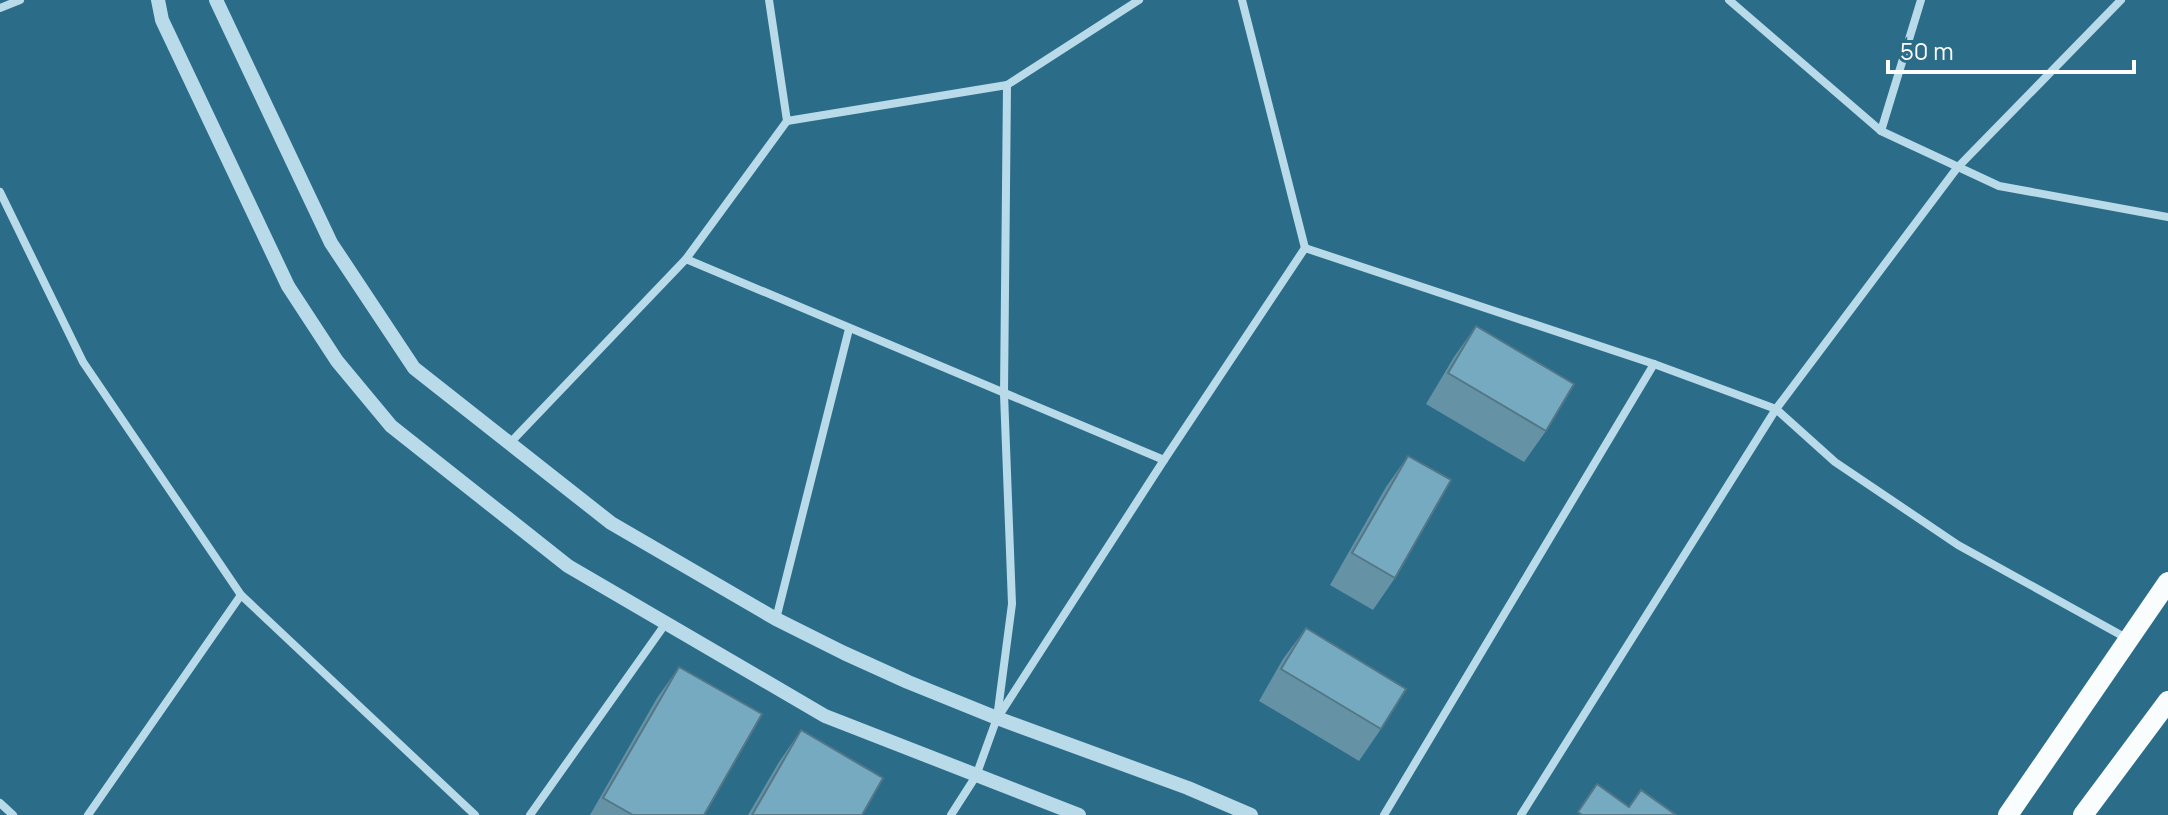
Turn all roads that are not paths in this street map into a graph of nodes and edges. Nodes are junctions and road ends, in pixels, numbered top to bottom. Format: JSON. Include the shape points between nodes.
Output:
{"nodes":[{"id":1,"x":20,"y":0,"type":"edge"},
{"id":2,"x":158,"y":0,"type":"edge"},
{"id":3,"x":216,"y":0,"type":"edge"},
{"id":4,"x":769,"y":0,"type":"edge"},
{"id":5,"x":1139,"y":0,"type":"edge"},
{"id":6,"x":1242,"y":0,"type":"edge"},
{"id":7,"x":1729,"y":0,"type":"edge"},
{"id":8,"x":1921,"y":0,"type":"edge"},
{"id":9,"x":2121,"y":0,"type":"edge"},
{"id":10,"x":0,"y":8,"type":"edge"},
{"id":11,"x":1007,"y":85,"type":"junction"},
{"id":12,"x":787,"y":121,"type":"junction"},
{"id":13,"x":1881,"y":131,"type":"junction"},
{"id":14,"x":1957,"y":168,"type":"junction"},
{"id":15,"x":0,"y":192,"type":"edge"},
{"id":16,"x":2168,"y":217,"type":"edge"},
{"id":17,"x":1305,"y":248,"type":"junction"},
{"id":18,"x":686,"y":259,"type":"junction"},
{"id":19,"x":849,"y":329,"type":"junction"},
{"id":20,"x":1654,"y":364,"type":"junction"},
{"id":21,"x":1004,"y":394,"type":"junction"},
{"id":22,"x":1776,"y":409,"type":"junction"},
{"id":23,"x":510,"y":443,"type":"junction"},
{"id":24,"x":1164,"y":460,"type":"junction"},
{"id":25,"x":2168,"y":582,"type":"edge"},
{"id":26,"x":241,"y":595,"type":"junction"},
{"id":27,"x":776,"y":619,"type":"junction"},
{"id":28,"x":666,"y":623,"type":"junction"},
{"id":29,"x":2128,"y":639,"type":"junction"},
{"id":30,"x":2168,"y":701,"type":"edge"},
{"id":31,"x":997,"y":718,"type":"junction"},
{"id":32,"x":976,"y":776,"type":"junction"},
{"id":33,"x":0,"y":803,"type":"edge"},
{"id":34,"x":13,"y":815,"type":"edge"},
{"id":35,"x":88,"y":815,"type":"edge"},
{"id":36,"x":475,"y":815,"type":"edge"},
{"id":37,"x":530,"y":815,"type":"edge"},
{"id":38,"x":951,"y":815,"type":"edge"},
{"id":39,"x":1079,"y":815,"type":"edge"},
{"id":40,"x":1251,"y":815,"type":"edge"},
{"id":41,"x":1384,"y":815,"type":"edge"},
{"id":42,"x":1521,"y":815,"type":"edge"},
{"id":43,"x":2008,"y":815,"type":"edge"},
{"id":44,"x":2083,"y":815,"type":"edge"}],
"edges":[{"from":1,"to":10,"type":"street"},
{"from":2,"to":28,"type":"street","via":[[162,20],[288,286],[346,372],[391,426],[474,493],[568,566]]},
{"from":3,"to":23,"type":"street","via":[[331,243],[356,281],[414,368]]},
{"from":4,"to":12,"type":"street"},
{"from":5,"to":11,"type":"street"},
{"from":6,"to":17,"type":"street"},
{"from":7,"to":13,"type":"street"},
{"from":8,"to":13,"type":"street"},
{"from":9,"to":14,"type":"street"},
{"from":11,"to":12,"type":"street"},
{"from":11,"to":21,"type":"street"},
{"from":12,"to":18,"type":"street"},
{"from":13,"to":14,"type":"street"},
{"from":14,"to":16,"type":"street","via":[[1999,186]]},
{"from":14,"to":22,"type":"street"},
{"from":15,"to":26,"type":"street","via":[[83,362]]},
{"from":17,"to":20,"type":"street"},
{"from":17,"to":24,"type":"street"},
{"from":18,"to":19,"type":"street"},
{"from":18,"to":23,"type":"street"},
{"from":19,"to":21,"type":"street"},
{"from":19,"to":27,"type":"street"},
{"from":20,"to":22,"type":"street"},
{"from":20,"to":41,"type":"street"},
{"from":21,"to":24,"type":"street"},
{"from":21,"to":31,"type":"street","via":[[1012,604]]},
{"from":22,"to":29,"type":"street","via":[[1835,462],[1958,545]]},
{"from":22,"to":42,"type":"street"},
{"from":23,"to":27,"type":"street","via":[[611,523]]},
{"from":24,"to":31,"type":"street"},
{"from":25,"to":29,"type":"main road"},
{"from":26,"to":35,"type":"street"},
{"from":26,"to":36,"type":"street"},
{"from":27,"to":31,"type":"street"},
{"from":28,"to":32,"type":"street","via":[[825,716]]},
{"from":28,"to":37,"type":"street"},
{"from":29,"to":43,"type":"main road"},
{"from":30,"to":44,"type":"main road"},
{"from":31,"to":32,"type":"street"},
{"from":31,"to":40,"type":"street"},
{"from":32,"to":38,"type":"street"},
{"from":32,"to":39,"type":"street"},
{"from":33,"to":34,"type":"street"}]}
